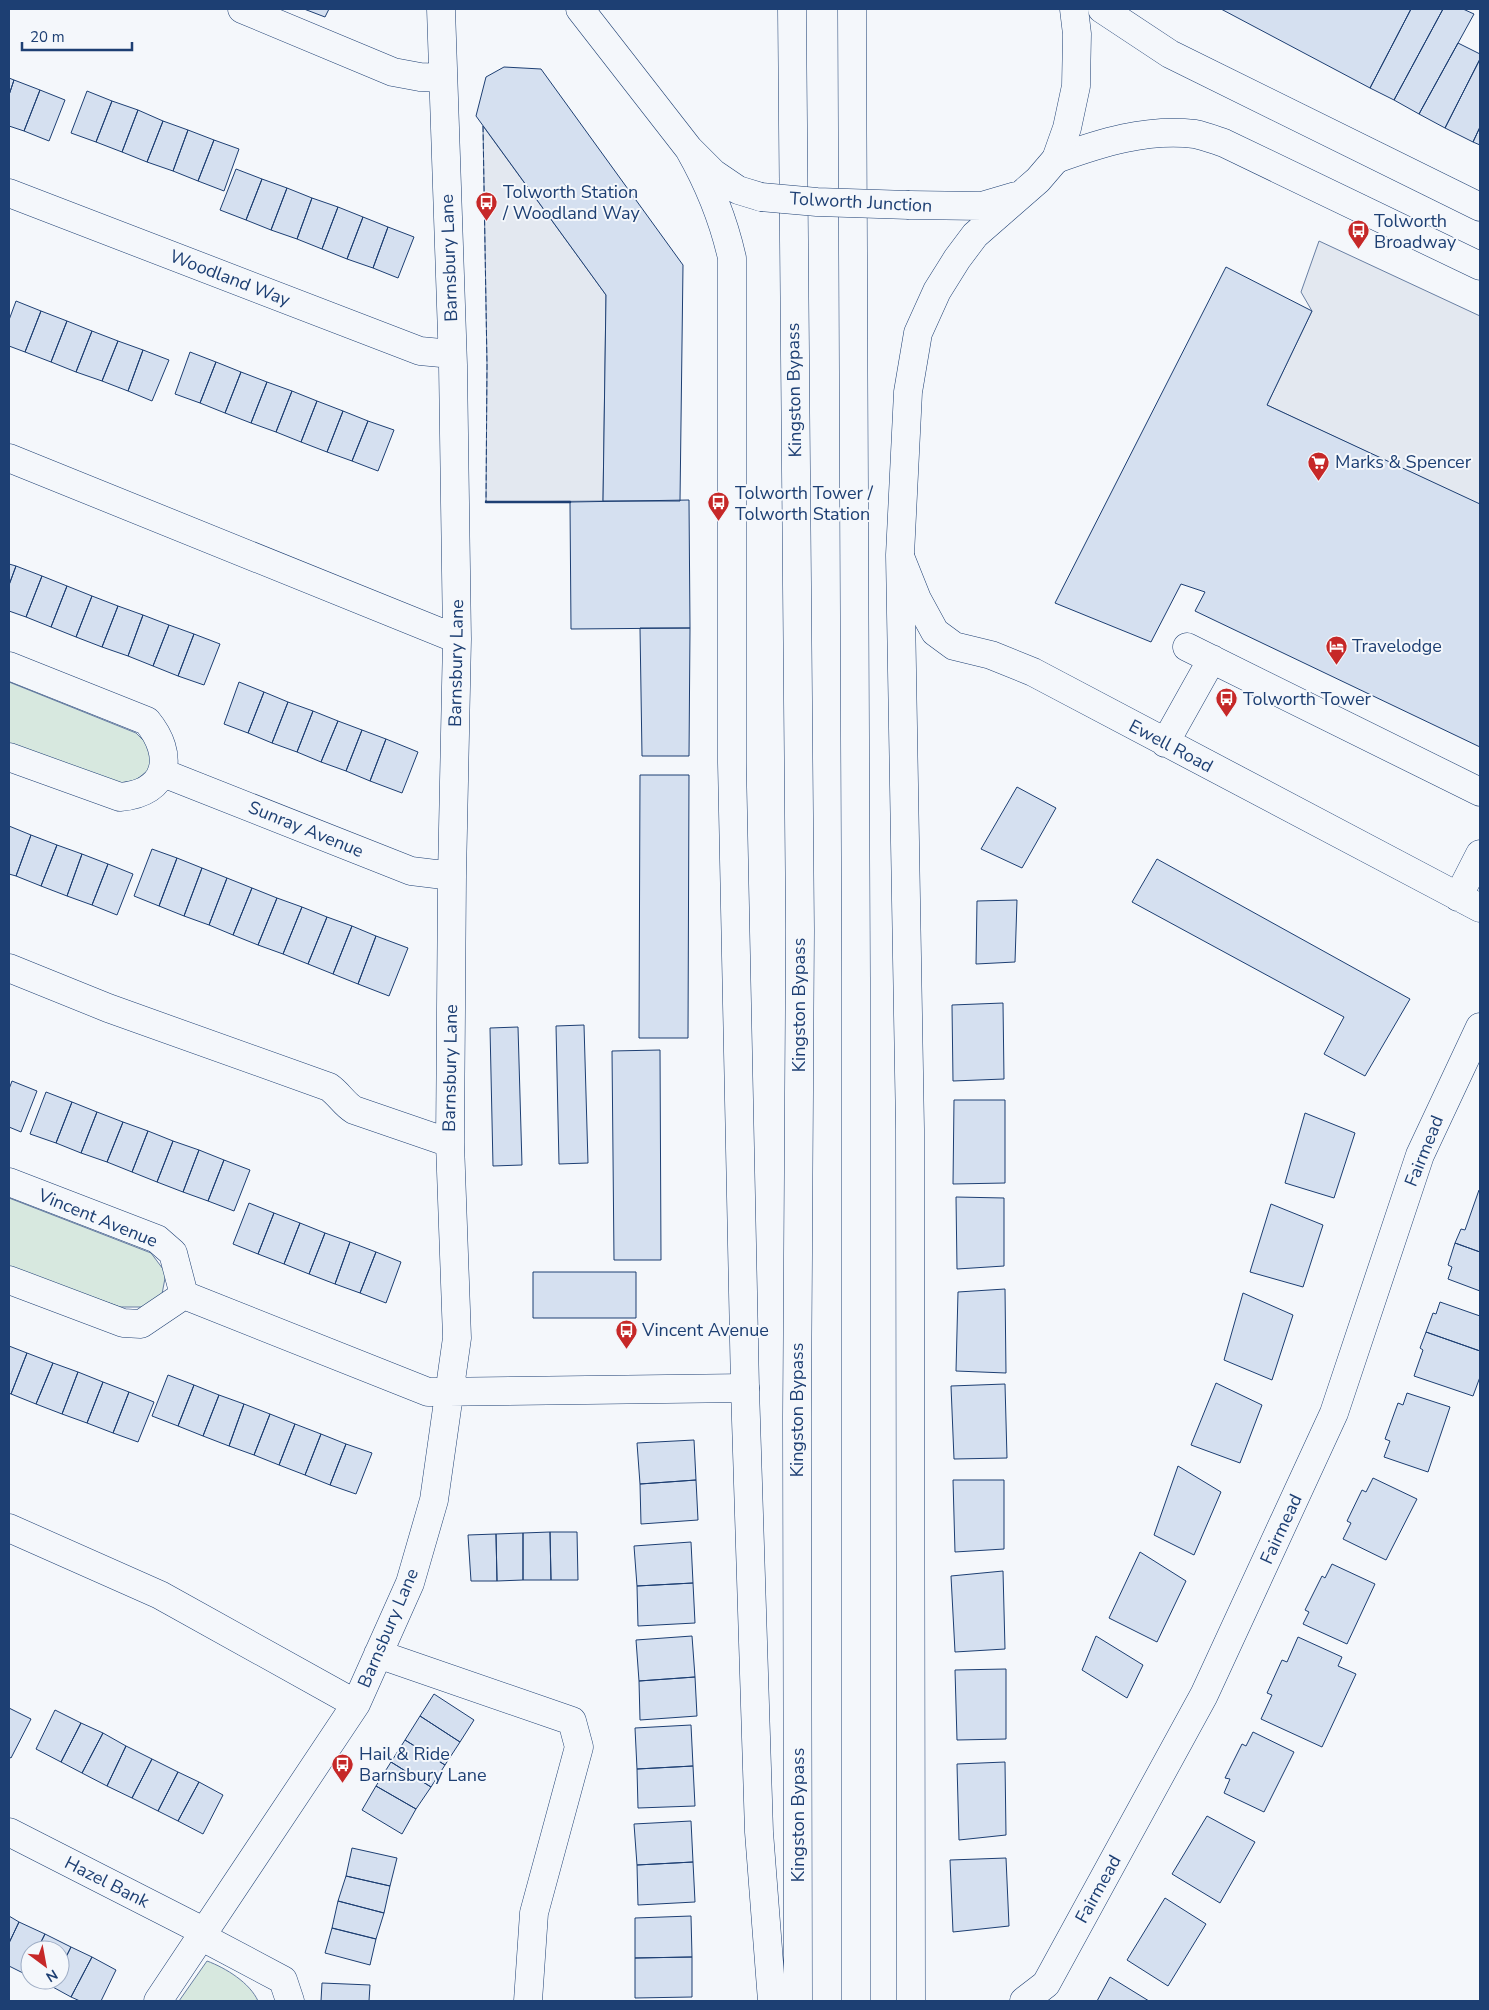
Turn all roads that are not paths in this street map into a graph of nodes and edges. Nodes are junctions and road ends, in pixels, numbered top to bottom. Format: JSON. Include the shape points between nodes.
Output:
{"nodes":[{"id":1,"x":242,"y":9,"type":"edge"},
{"id":2,"x":441,"y":9,"type":"edge"},
{"id":3,"x":462,"y":9,"type":"edge"},
{"id":4,"x":580,"y":9,"type":"edge"},
{"id":5,"x":792,"y":9,"type":"edge"},
{"id":6,"x":852,"y":9,"type":"edge"},
{"id":7,"x":1074,"y":9,"type":"edge"},
{"id":8,"x":1102,"y":9,"type":"edge"},
{"id":9,"x":442,"y":68,"type":"junction"},
{"id":10,"x":689,"y":149,"type":"junction"},
{"id":11,"x":1056,"y":159,"type":"junction"},
{"id":12,"x":9,"y":193,"type":"edge"},
{"id":13,"x":1020,"y":195,"type":"junction"},
{"id":14,"x":1480,"y":207,"type":"edge"},
{"id":15,"x":1480,"y":266,"type":"edge"},
{"id":16,"x":452,"y":354,"type":"junction"},
{"id":17,"x":9,"y":458,"type":"edge"},
{"id":18,"x":900,"y":555,"type":"junction"},
{"id":19,"x":457,"y":639,"type":"junction"},
{"id":20,"x":1187,"y":647,"type":"dead end"},
{"id":21,"x":1212,"y":659,"type":"junction"},
{"id":22,"x":9,"y":666,"type":"edge"},
{"id":23,"x":1165,"y":743,"type":"junction"},
{"id":24,"x":9,"y":757,"type":"edge"},
{"id":25,"x":163,"y":773,"type":"junction"},
{"id":26,"x":1480,"y":792,"type":"edge"},
{"id":27,"x":1480,"y":854,"type":"edge"},
{"id":28,"x":452,"y":876,"type":"junction"},
{"id":29,"x":1469,"y":903,"type":"edge"},
{"id":30,"x":9,"y":968,"type":"edge"},
{"id":31,"x":1480,"y":1027,"type":"edge"},
{"id":32,"x":450,"y":1143,"type":"junction"},
{"id":33,"x":9,"y":1182,"type":"edge"},
{"id":34,"x":9,"y":1280,"type":"edge"},
{"id":35,"x":184,"y":1295,"type":"junction"},
{"id":36,"x":745,"y":1388,"type":"junction"},
{"id":37,"x":449,"y":1393,"type":"junction"},
{"id":38,"x":9,"y":1528,"type":"edge"},
{"id":39,"x":378,"y":1654,"type":"junction"},
{"id":40,"x":356,"y":1704,"type":"junction"},
{"id":41,"x":9,"y":1832,"type":"edge"},
{"id":42,"x":759,"y":1832,"type":"junction"},
{"id":43,"x":203,"y":1935,"type":"junction"},
{"id":44,"x":158,"y":2001,"type":"edge"},
{"id":45,"x":290,"y":2001,"type":"edge"},
{"id":46,"x":528,"y":2001,"type":"edge"},
{"id":47,"x":762,"y":2001,"type":"edge"},
{"id":48,"x":772,"y":2001,"type":"edge"},
{"id":49,"x":798,"y":2001,"type":"edge"},
{"id":50,"x":856,"y":2001,"type":"edge"},
{"id":51,"x":912,"y":2001,"type":"edge"},
{"id":52,"x":1024,"y":2001,"type":"edge"}],
"edges":[{"from":1,"to":9,"type":"main road","via":[[393,72],[420,77]]},
{"from":2,"to":9,"type":"main road","name":"Barnsbury Lane"},
{"from":3,"to":9,"type":"main road","name":"Barnsbury Lane","via":[[449,35]]},
{"from":4,"to":10,"type":"main road","name":"Tolworth Junction"},
{"from":5,"to":49,"type":"main road","name":"Kingston Bypass","via":[[800,930]]},
{"from":6,"to":50,"type":"main road"},
{"from":7,"to":11,"type":"main road","name":"Tolworth Junction","via":[[1076,86]]},
{"from":8,"to":14,"type":"main road","via":[[1170,54]]},
{"from":9,"to":16,"type":"main road","name":"Barnsbury Lane"},
{"from":10,"to":13,"type":"main road","name":"Tolworth Junction","bridge":true,"via":[[713,173],[738,190],[761,197],[817,202],[982,206]]},
{"from":10,"to":36,"type":"main road","via":[[722,216],[732,258],[732,763]]},
{"from":11,"to":13,"type":"main road","name":"Tolworth Junction"},
{"from":11,"to":15,"type":"main road","via":[[1136,135],[1196,134],[1224,143]]},
{"from":12,"to":16,"type":"main road","name":"Woodland Way","via":[[420,351]]},
{"from":13,"to":18,"type":"main road","via":[[975,235],[937,291],[918,333],[908,392]]},
{"from":16,"to":19,"type":"main road","name":"Barnsbury Lane"},
{"from":17,"to":19,"type":"main road"},
{"from":18,"to":23,"type":"main road","name":"Ewell Road","via":[[917,599],[935,632],[954,646],[991,655],[1033,672]]},
{"from":18,"to":51,"type":"main road","via":[[910,1139]]},
{"from":19,"to":28,"type":"main road","name":"Barnsbury Lane"},
{"from":20,"to":21,"type":"main road"},
{"from":21,"to":23,"type":"main road"},
{"from":21,"to":26,"type":"main road"},
{"from":22,"to":25,"type":"main road","via":[[147,720],[166,755]]},
{"from":23,"to":29,"type":"main road","name":"Ewell Road"},
{"from":24,"to":25,"type":"main road","via":[[120,797],[135,796],[155,784]]},
{"from":25,"to":28,"type":"main road","name":"Sunray Avenue","via":[[411,871]]},
{"from":27,"to":29,"type":"main road"},
{"from":28,"to":32,"type":"main road","name":"Barnsbury Lane"},
{"from":30,"to":32,"type":"main road","via":[[329,1087],[354,1110]]},
{"from":31,"to":52,"type":"main road","name":"Fairmead","via":[[1420,1155],[1334,1413],[1204,1695],[1046,1984]]},
{"from":32,"to":37,"type":"main road","name":"Barnsbury Lane","via":[[457,1338]]},
{"from":33,"to":35,"type":"main road","name":"Vincent Avenue","via":[[157,1239],[173,1253]]},
{"from":34,"to":35,"type":"main road","via":[[123,1323],[142,1324]]},
{"from":35,"to":37,"type":"main road","via":[[428,1392]]},
{"from":36,"to":37,"type":"main road"},
{"from":36,"to":42,"type":"main road"},
{"from":37,"to":39,"type":"main road","name":"Barnsbury Lane","via":[[434,1500],[410,1583]]},
{"from":38,"to":40,"type":"main road","via":[[160,1595]]},
{"from":39,"to":40,"type":"main road","name":"Barnsbury Lane"},
{"from":39,"to":46,"type":"main road","via":[[572,1721],[579,1747],[534,1913]]},
{"from":40,"to":43,"type":"main road","name":"Barnsbury Lane"},
{"from":41,"to":43,"type":"main road","name":"Hazel Bank"},
{"from":42,"to":47,"type":"main road"},
{"from":42,"to":48,"type":"main road"},
{"from":43,"to":44,"type":"main road","name":"Barnsbury Lane"},
{"from":43,"to":45,"type":"main road","name":"Hazel Bank","via":[[283,1980]]}]}
